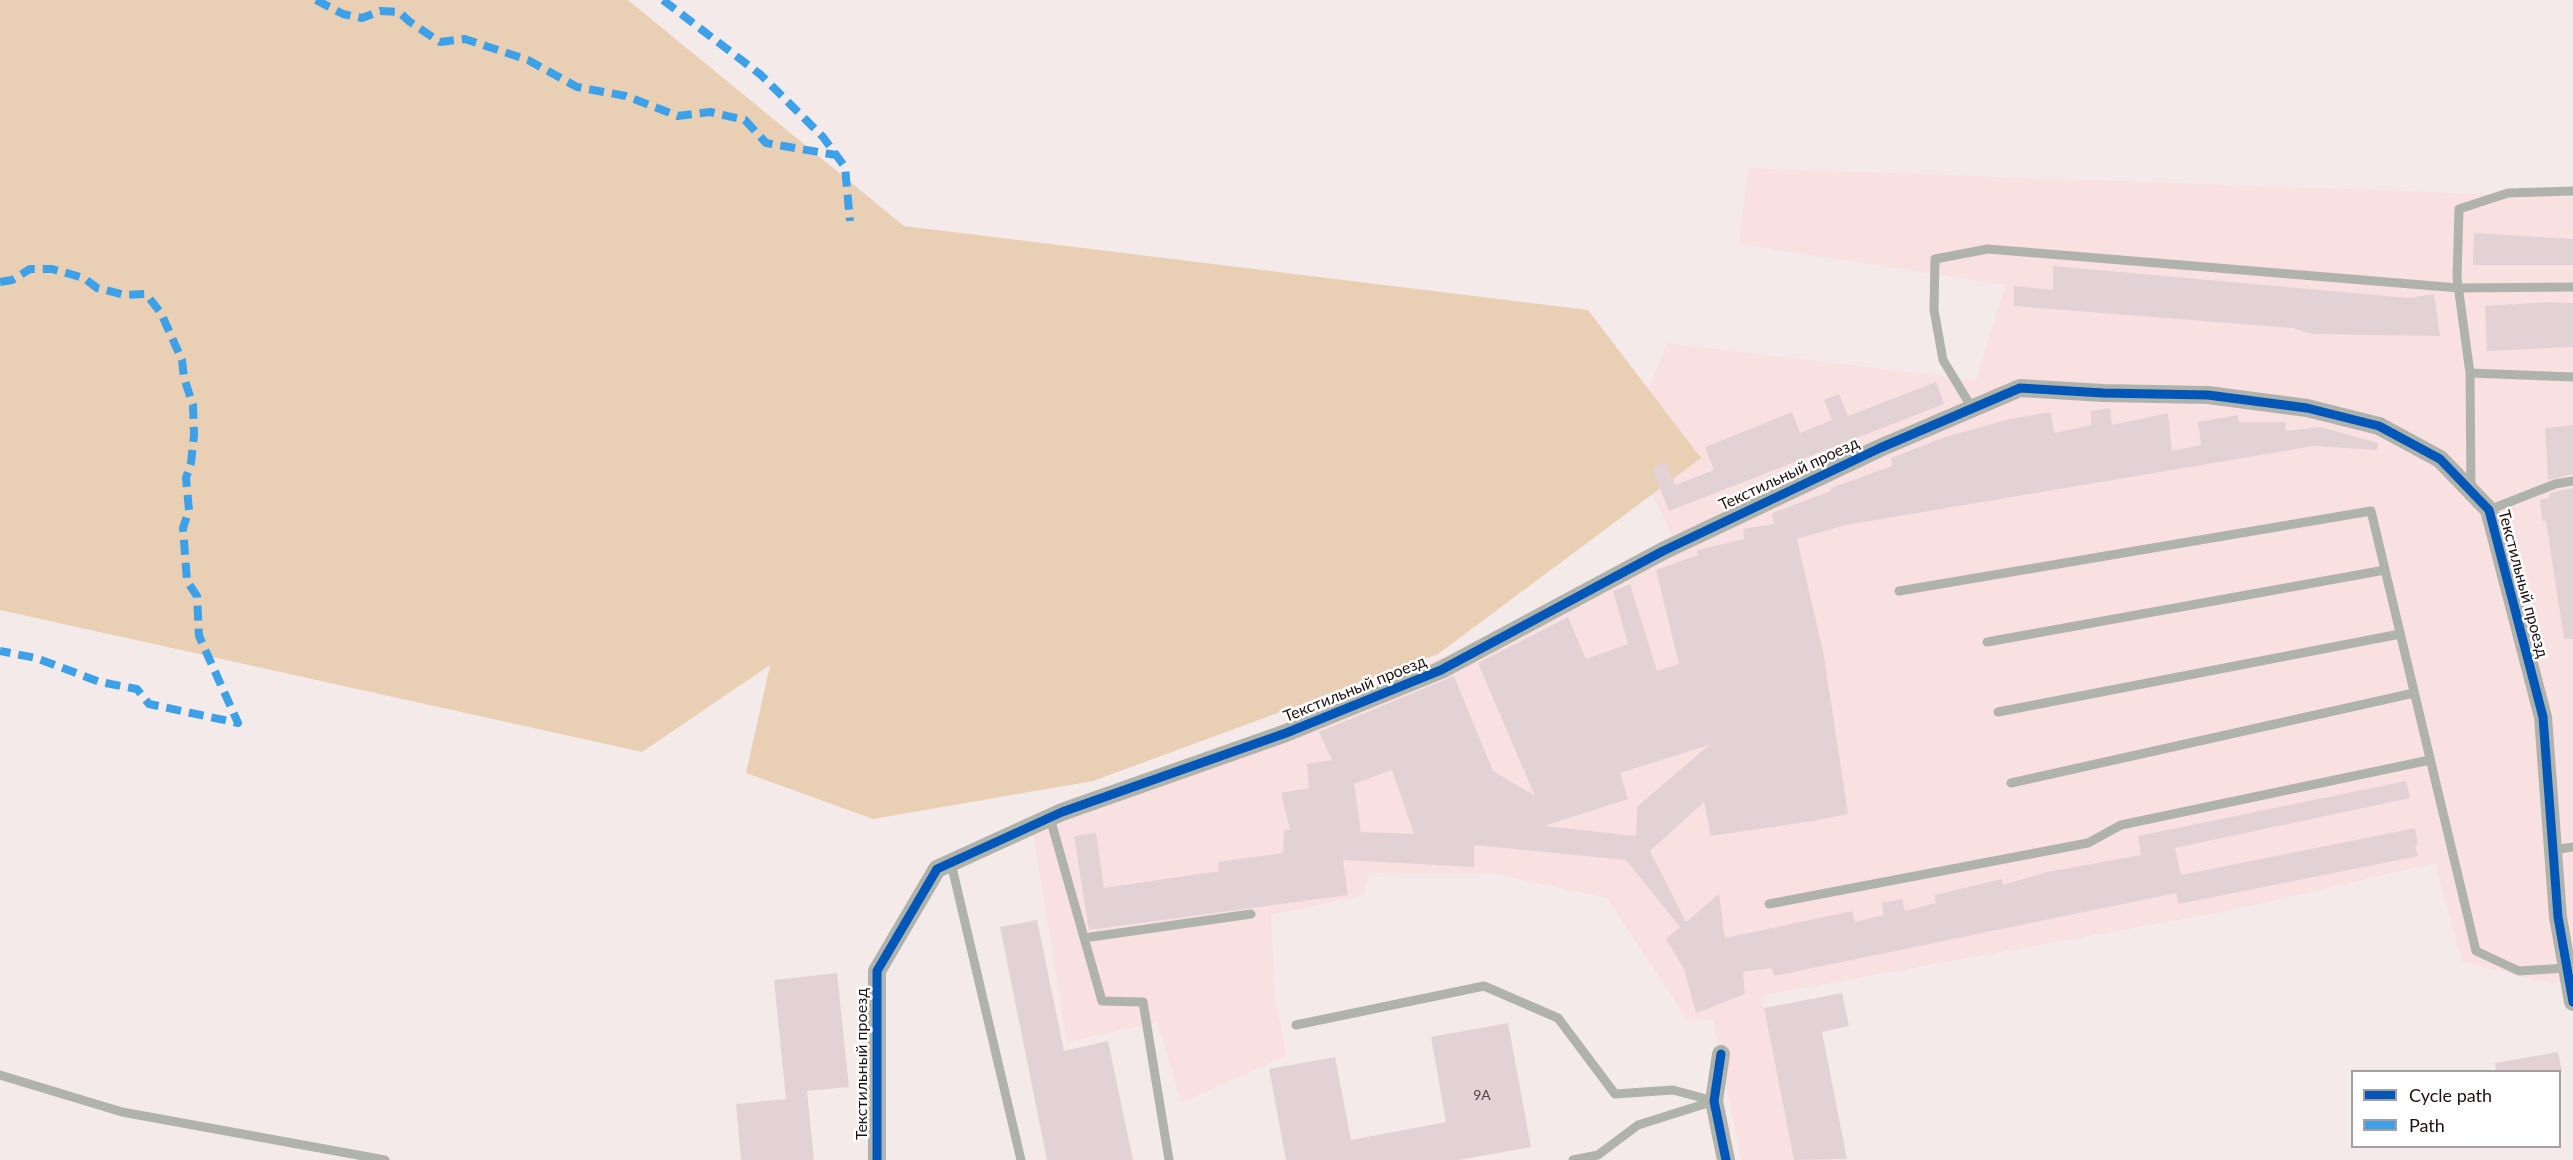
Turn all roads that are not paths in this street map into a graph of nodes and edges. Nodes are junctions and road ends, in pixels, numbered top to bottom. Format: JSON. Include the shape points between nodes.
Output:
{"nodes":[{"id":1,"x":2573,"y":191,"type":"edge"},
{"id":2,"x":2573,"y":287,"type":"edge"},
{"id":3,"x":2458,"y":288,"type":"junction"},
{"id":4,"x":2470,"y":373,"type":"junction"},
{"id":5,"x":2573,"y":377,"type":"edge"},
{"id":6,"x":1972,"y":408,"type":"junction"},
{"id":7,"x":2573,"y":481,"type":"edge"},
{"id":8,"x":2472,"y":491,"type":"junction"},
{"id":9,"x":2489,"y":510,"type":"junction"},
{"id":10,"x":2385,"y":570,"type":"junction"},
{"id":11,"x":1899,"y":591,"type":"dead end"},
{"id":12,"x":2400,"y":634,"type":"junction"},
{"id":13,"x":1988,"y":642,"type":"dead end"},
{"id":14,"x":2414,"y":693,"type":"junction"},
{"id":15,"x":1998,"y":712,"type":"dead end"},
{"id":16,"x":2430,"y":760,"type":"junction"},
{"id":17,"x":2011,"y":783,"type":"dead end"},
{"id":18,"x":1050,"y":818,"type":"junction"},
{"id":19,"x":2573,"y":847,"type":"edge"},
{"id":20,"x":2553,"y":850,"type":"junction"},
{"id":21,"x":951,"y":863,"type":"junction"},
{"id":22,"x":1769,"y":904,"type":"dead end"},
{"id":23,"x":1251,"y":914,"type":"dead end"},
{"id":24,"x":1084,"y":938,"type":"junction"},
{"id":25,"x":2567,"y":968,"type":"junction"},
{"id":26,"x":2573,"y":1002,"type":"edge"},
{"id":27,"x":1296,"y":1025,"type":"dead end"},
{"id":28,"x":1721,"y":1054,"type":"dead end"},
{"id":29,"x":0,"y":1075,"type":"edge"},
{"id":30,"x":1714,"y":1101,"type":"junction"},
{"id":31,"x":385,"y":1160,"type":"edge"},
{"id":32,"x":877,"y":1160,"type":"edge"},
{"id":33,"x":1021,"y":1160,"type":"edge"},
{"id":34,"x":1169,"y":1160,"type":"edge"},
{"id":35,"x":1573,"y":1160,"type":"edge"},
{"id":36,"x":1726,"y":1160,"type":"edge"}],
"edges":[{"from":1,"to":3,"type":"lane","via":[[2508,193],[2459,209]]},
{"from":2,"to":3,"type":"lane"},
{"from":3,"to":4,"type":"lane"},
{"from":3,"to":6,"type":"lane","via":[[1988,249],[1935,260],[1934,310],[1943,360]]},
{"from":4,"to":5,"type":"lane"},
{"from":4,"to":8,"type":"lane"},
{"from":6,"to":8,"type":"street","name":"Текстильный проезд","via":[[2020,388],[2208,395],[2307,408],[2379,426],[2440,459]]},
{"from":6,"to":18,"type":"street","name":"Текстильный проезд","via":[[1880,447],[1663,551],[1441,670],[1286,733]]},
{"from":7,"to":9,"type":"lane","via":[[2555,484]]},
{"from":8,"to":9,"type":"street","name":"Текстильный проезд"},
{"from":9,"to":20,"type":"street","name":"Текстильный проезд","via":[[2543,717]]},
{"from":10,"to":11,"type":"lane","via":[[2371,511]]},
{"from":10,"to":12,"type":"lane"},
{"from":10,"to":13,"type":"lane"},
{"from":12,"to":14,"type":"lane"},
{"from":12,"to":15,"type":"lane"},
{"from":14,"to":16,"type":"lane"},
{"from":14,"to":17,"type":"lane"},
{"from":16,"to":22,"type":"lane","via":[[2121,825],[2088,843]]},
{"from":16,"to":25,"type":"lane","via":[[2476,951],[2519,971]]},
{"from":18,"to":21,"type":"street","name":"Текстильный проезд"},
{"from":18,"to":24,"type":"lane"},
{"from":19,"to":20,"type":"lane"},
{"from":20,"to":25,"type":"street","name":"Текстильный проезд"},
{"from":21,"to":32,"type":"street","name":"Текстильный проезд","via":[[937,869],[877,971]]},
{"from":21,"to":33,"type":"lane"},
{"from":23,"to":24,"type":"lane"},
{"from":24,"to":34,"type":"lane","via":[[1102,1001],[1143,1002]]},
{"from":25,"to":26,"type":"street","name":"Текстильный проезд"},
{"from":27,"to":30,"type":"lane","via":[[1484,986],[1558,1018],[1615,1094],[1673,1090]]},
{"from":28,"to":30,"type":"street"},
{"from":29,"to":31,"type":"lane","via":[[122,1112]]},
{"from":30,"to":35,"type":"lane","via":[[1638,1125],[1599,1155]]},
{"from":30,"to":36,"type":"street"}]}
